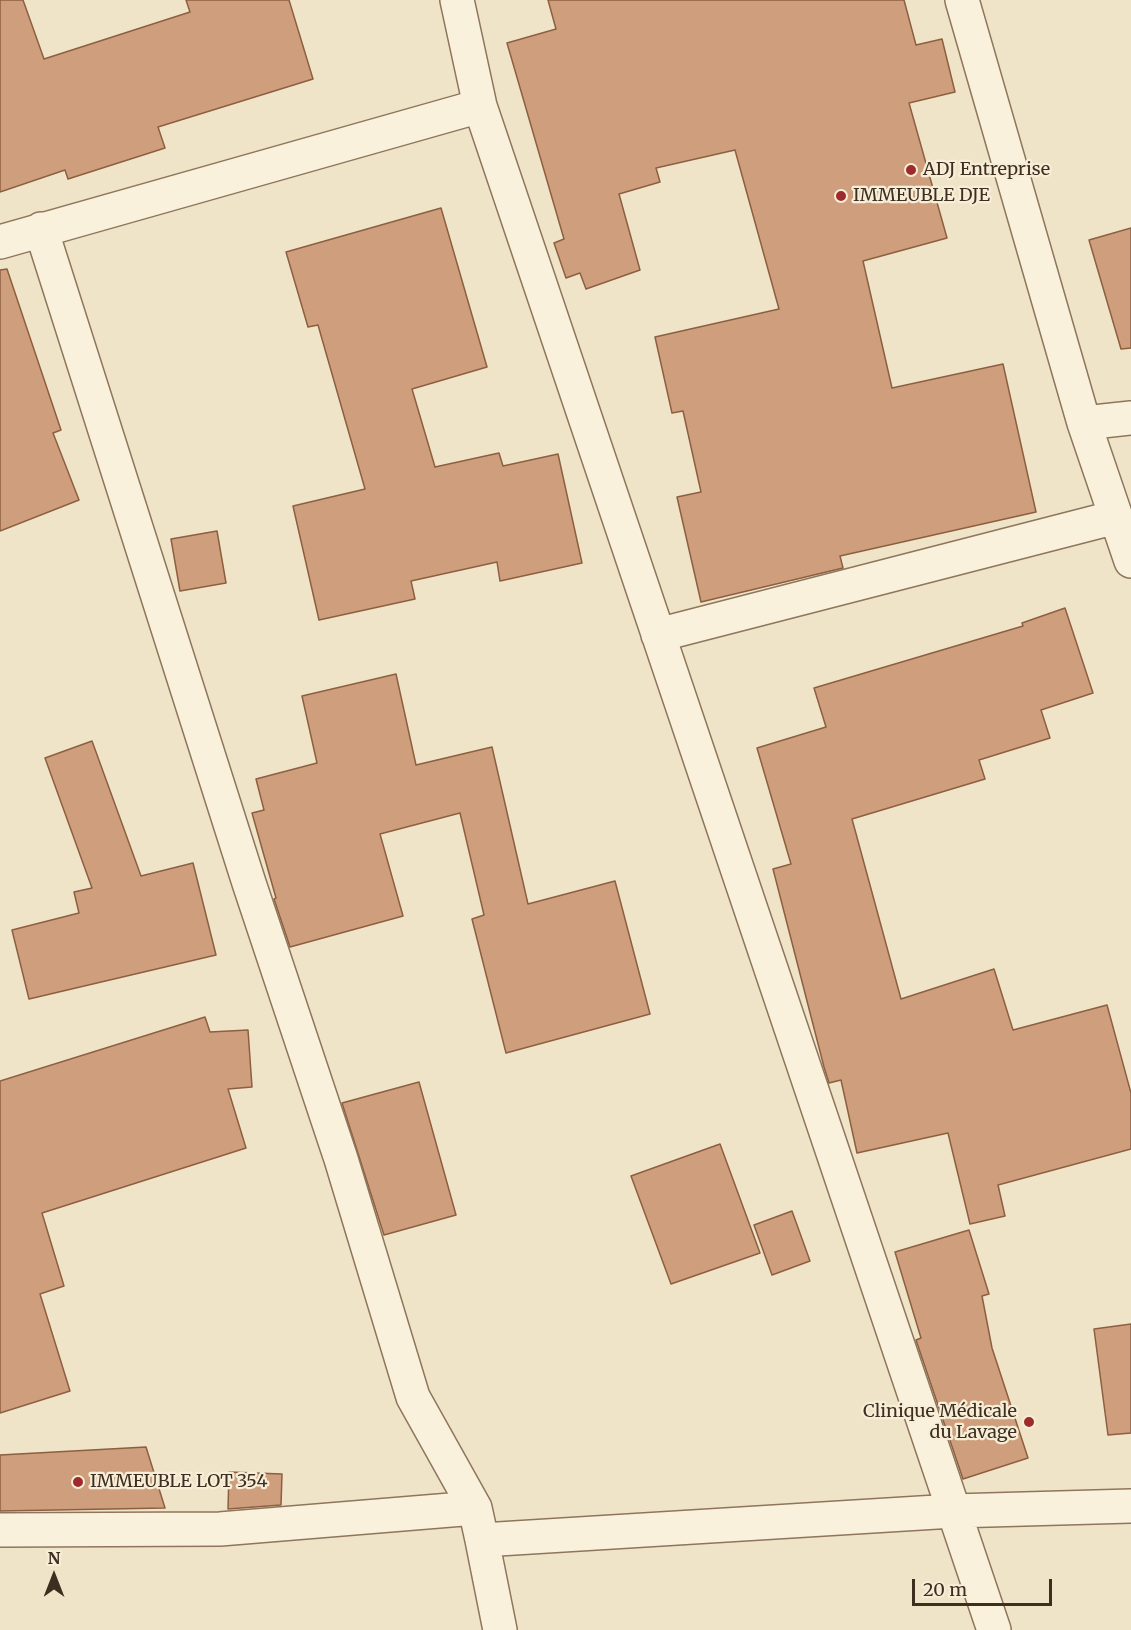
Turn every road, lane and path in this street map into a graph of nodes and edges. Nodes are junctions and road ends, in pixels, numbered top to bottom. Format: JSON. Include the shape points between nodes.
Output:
{"nodes":[{"id":1,"x":457,"y":0,"type":"edge"},
{"id":2,"x":962,"y":0,"type":"edge"},
{"id":3,"x":480,"y":106,"type":"junction"},
{"id":4,"x":41,"y":229,"type":"junction"},
{"id":5,"x":0,"y":242,"type":"edge"},
{"id":6,"x":1131,"y":418,"type":"edge"},
{"id":7,"x":1084,"y":423,"type":"junction"},
{"id":8,"x":1116,"y":517,"type":"junction"},
{"id":9,"x":1131,"y":561,"type":"edge"},
{"id":10,"x":658,"y":634,"type":"junction"},
{"id":11,"x":1131,"y":1506,"type":"edge"},
{"id":12,"x":475,"y":1508,"type":"junction"},
{"id":13,"x":953,"y":1511,"type":"junction"},
{"id":14,"x":0,"y":1530,"type":"edge"},
{"id":15,"x":482,"y":1540,"type":"junction"},
{"id":16,"x":500,"y":1630,"type":"edge"},
{"id":17,"x":994,"y":1630,"type":"edge"}],
"edges":[{"from":1,"to":3,"type":"street"},
{"from":2,"to":7,"type":"street"},
{"from":3,"to":4,"type":"street"},
{"from":3,"to":10,"type":"street"},
{"from":4,"to":5,"type":"street"},
{"from":4,"to":12,"type":"street","via":[[341,1159],[412,1397]]},
{"from":6,"to":7,"type":"street"},
{"from":7,"to":8,"type":"street"},
{"from":8,"to":9,"type":"street"},
{"from":8,"to":10,"type":"street"},
{"from":10,"to":13,"type":"street"},
{"from":11,"to":13,"type":"street"},
{"from":12,"to":14,"type":"street","via":[[220,1529]]},
{"from":12,"to":15,"type":"street"},
{"from":13,"to":15,"type":"street"},
{"from":13,"to":17,"type":"street"},
{"from":15,"to":16,"type":"street"}]}
